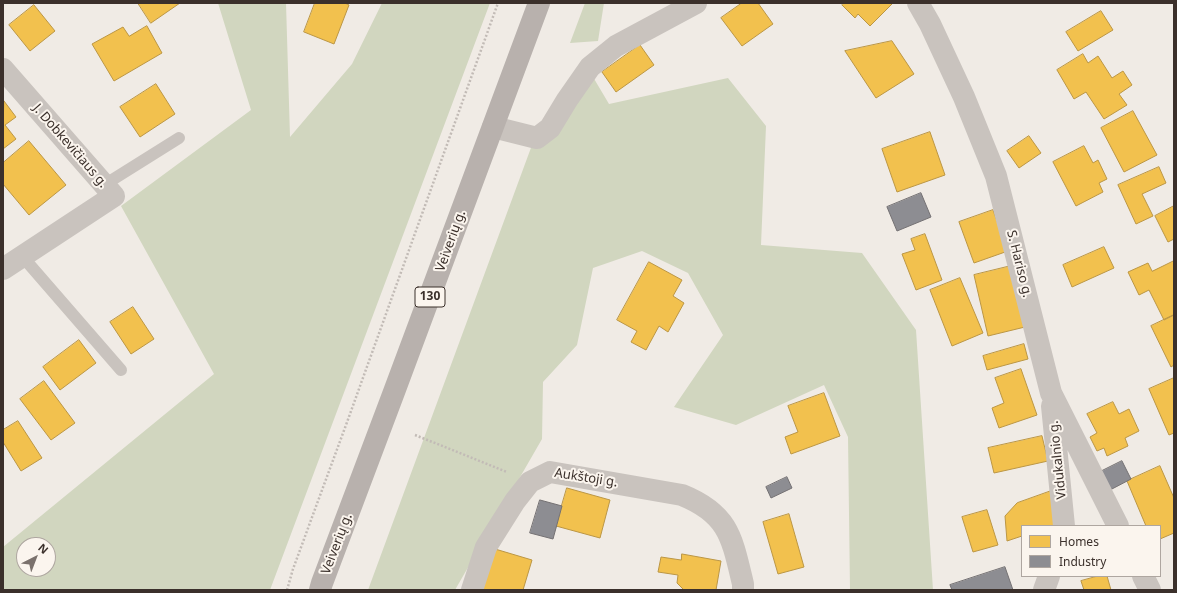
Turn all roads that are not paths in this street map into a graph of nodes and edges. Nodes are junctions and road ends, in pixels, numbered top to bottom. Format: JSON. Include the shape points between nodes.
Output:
{"nodes":[{"id":1,"x":538,"y":3,"type":"edge"},
{"id":2,"x":696,"y":3,"type":"edge"},
{"id":3,"x":918,"y":3,"type":"edge"},
{"id":4,"x":3,"y":69,"type":"edge"},
{"id":5,"x":493,"y":126,"type":"junction"},
{"id":6,"x":179,"y":138,"type":"dead end"},
{"id":7,"x":104,"y":185,"type":"junction"},
{"id":8,"x":22,"y":256,"type":"junction"},
{"id":9,"x":3,"y":269,"type":"edge"},
{"id":10,"x":121,"y":370,"type":"dead end"},
{"id":11,"x":1051,"y":393,"type":"junction"},
{"id":12,"x":1064,"y":525,"type":"edge"},
{"id":13,"x":1117,"y":525,"type":"edge"},
{"id":14,"x":1049,"y":577,"type":"edge"},
{"id":15,"x":1143,"y":577,"type":"edge"},
{"id":16,"x":320,"y":590,"type":"edge"},
{"id":17,"x":472,"y":590,"type":"edge"},
{"id":18,"x":743,"y":590,"type":"edge"},
{"id":19,"x":1044,"y":590,"type":"edge"},
{"id":20,"x":1150,"y":590,"type":"edge"}],
"edges":[{"from":1,"to":5,"type":"main road","name":"Veiverių g.","number":"130"},
{"from":2,"to":5,"type":"street","via":[[616,46],[590,67],[550,128],[537,138]]},
{"from":3,"to":11,"type":"street","name":"S. Hariso g.","via":[[964,97],[996,176]]},
{"from":4,"to":7,"type":"street","name":"J. Dobkevičiaus g."},
{"from":5,"to":16,"type":"main road","name":"Veiverių g.","number":"130"},
{"from":6,"to":7,"type":"lane"},
{"from":7,"to":8,"type":"street","name":"J. Dobkevičiaus g.","via":[[114,196]]},
{"from":8,"to":9,"type":"street","name":"J. Dobkevičiaus g."},
{"from":8,"to":10,"type":"lane"},
{"from":11,"to":12,"type":"street","name":"Vidukalnio g."},
{"from":11,"to":13,"type":"street","name":"S. Hariso g."},
{"from":14,"to":19,"type":"street"},
{"from":15,"to":20,"type":"street"},
{"from":17,"to":18,"type":"street","name":"Aukštoji g.","via":[[486,547],[514,500],[530,482],[550,472],[682,495],[697,501],[715,513],[725,526],[734,546]]}]}
